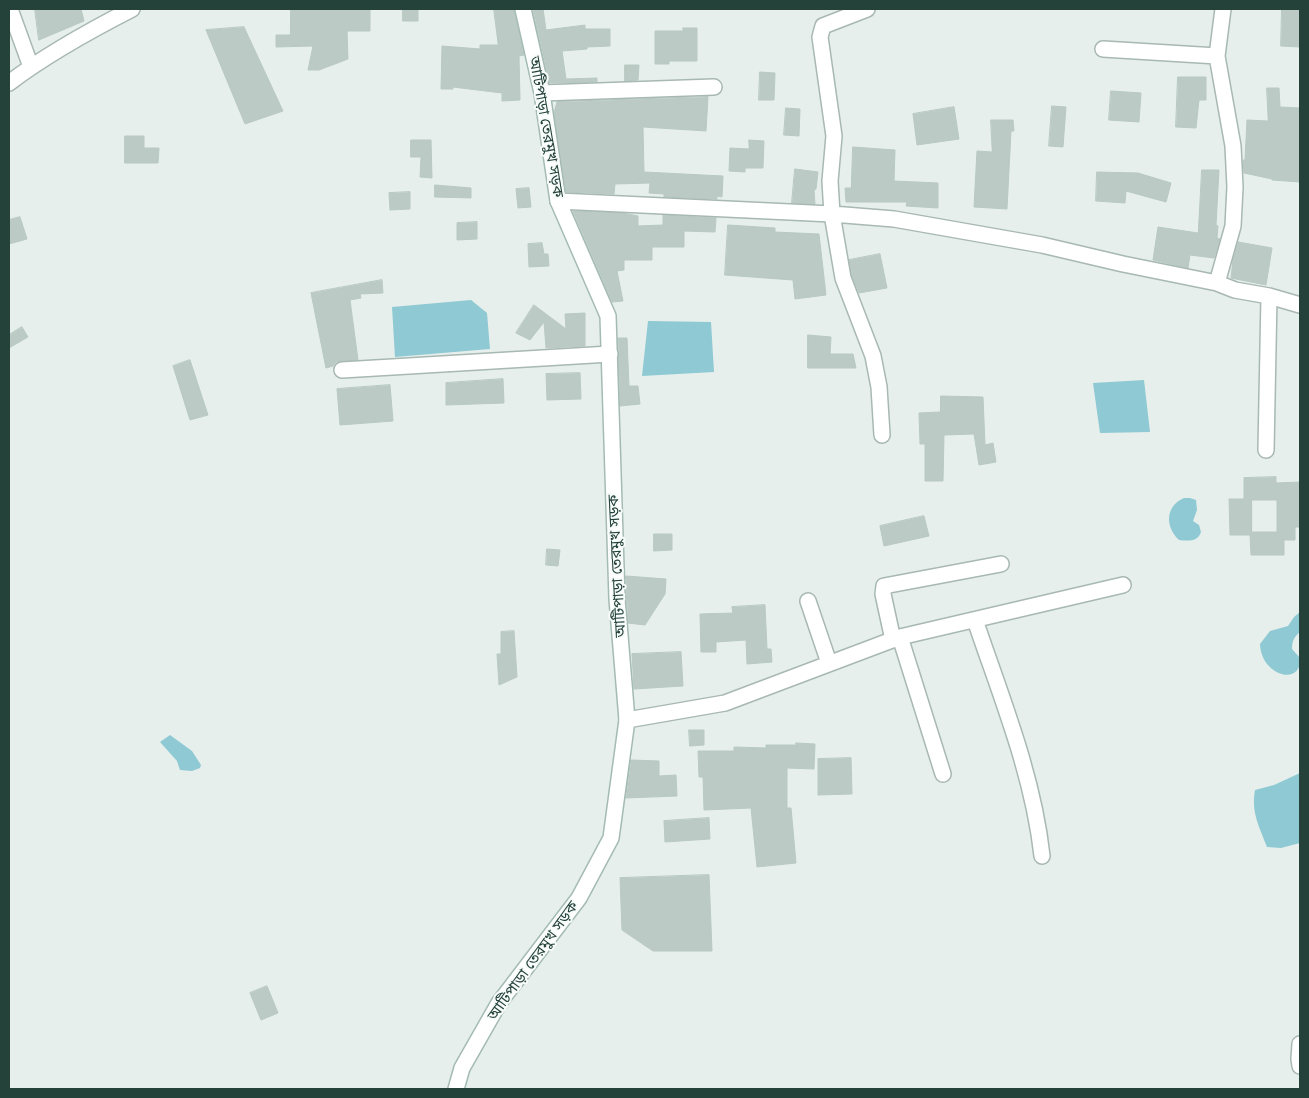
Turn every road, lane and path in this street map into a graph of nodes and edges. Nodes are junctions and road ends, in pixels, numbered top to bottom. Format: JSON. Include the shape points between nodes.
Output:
{"nodes":[{"id":1,"x":10,"y":9,"type":"edge"},
{"id":2,"x":132,"y":9,"type":"edge"},
{"id":3,"x":523,"y":9,"type":"edge"},
{"id":4,"x":867,"y":9,"type":"edge"},
{"id":5,"x":1223,"y":9,"type":"edge"},
{"id":6,"x":1103,"y":49,"type":"dead end"},
{"id":7,"x":1217,"y":56,"type":"junction"},
{"id":8,"x":30,"y":67,"type":"junction"},
{"id":9,"x":9,"y":83,"type":"edge"},
{"id":10,"x":714,"y":87,"type":"dead end"},
{"id":11,"x":542,"y":93,"type":"junction"},
{"id":12,"x":558,"y":201,"type":"junction"},
{"id":13,"x":832,"y":214,"type":"junction"},
{"id":14,"x":1217,"y":283,"type":"junction"},
{"id":15,"x":1269,"y":296,"type":"junction"},
{"id":16,"x":1300,"y":305,"type":"edge"},
{"id":17,"x":610,"y":354,"type":"junction"},
{"id":18,"x":342,"y":370,"type":"dead end"},
{"id":19,"x":882,"y":435,"type":"dead end"},
{"id":20,"x":1266,"y":450,"type":"dead end"},
{"id":21,"x":1001,"y":564,"type":"dead end"},
{"id":22,"x":1123,"y":585,"type":"dead end"},
{"id":23,"x":808,"y":601,"type":"dead end"},
{"id":24,"x":975,"y":620,"type":"junction"},
{"id":25,"x":896,"y":638,"type":"junction"},
{"id":26,"x":829,"y":663,"type":"junction"},
{"id":27,"x":627,"y":720,"type":"junction"},
{"id":28,"x":943,"y":774,"type":"dead end"},
{"id":29,"x":1042,"y":856,"type":"dead end"},
{"id":30,"x":1300,"y":1044,"type":"edge"},
{"id":31,"x":1300,"y":1066,"type":"edge"},
{"id":32,"x":456,"y":1089,"type":"edge"}],
"edges":[{"from":1,"to":8,"type":"street"},
{"from":2,"to":8,"type":"street"},
{"from":3,"to":11,"type":"street","name":"আটিপাড়া তেরমুখ সড়ক"},
{"from":4,"to":13,"type":"street","via":[[823,26],[820,36],[834,136],[830,181]]},
{"from":5,"to":7,"type":"street"},
{"from":6,"to":7,"type":"street"},
{"from":7,"to":14,"type":"street","via":[[1234,146],[1235,187],[1233,226]]},
{"from":8,"to":9,"type":"street"},
{"from":10,"to":11,"type":"street"},
{"from":11,"to":12,"type":"street","name":"আটিপাড়া তেরমুখ সড়ক"},
{"from":12,"to":13,"type":"street"},
{"from":12,"to":17,"type":"street","name":"আটিপাড়া তেরমুখ সড়ক","via":[[608,316]]},
{"from":13,"to":14,"type":"street","via":[[894,219],[1042,245]]},
{"from":13,"to":19,"type":"street","via":[[843,278],[873,356]]},
{"from":14,"to":15,"type":"street"},
{"from":15,"to":16,"type":"street"},
{"from":15,"to":20,"type":"street"},
{"from":17,"to":18,"type":"street"},
{"from":17,"to":27,"type":"street","name":"আটিপাড়া তেরমুখ সড়ক","via":[[617,599]]},
{"from":21,"to":25,"type":"street","via":[[884,586]]},
{"from":22,"to":24,"type":"street"},
{"from":23,"to":26,"type":"street"},
{"from":24,"to":25,"type":"street"},
{"from":24,"to":29,"type":"street","via":[[1028,779]]},
{"from":25,"to":26,"type":"street"},
{"from":25,"to":28,"type":"street"},
{"from":26,"to":27,"type":"street","via":[[725,703]]},
{"from":27,"to":32,"type":"street","name":"আটিপাড়া তেরমুখ সড়ক","via":[[611,838],[580,898],[499,1003],[462,1068]]},
{"from":30,"to":31,"type":"street"}]}
